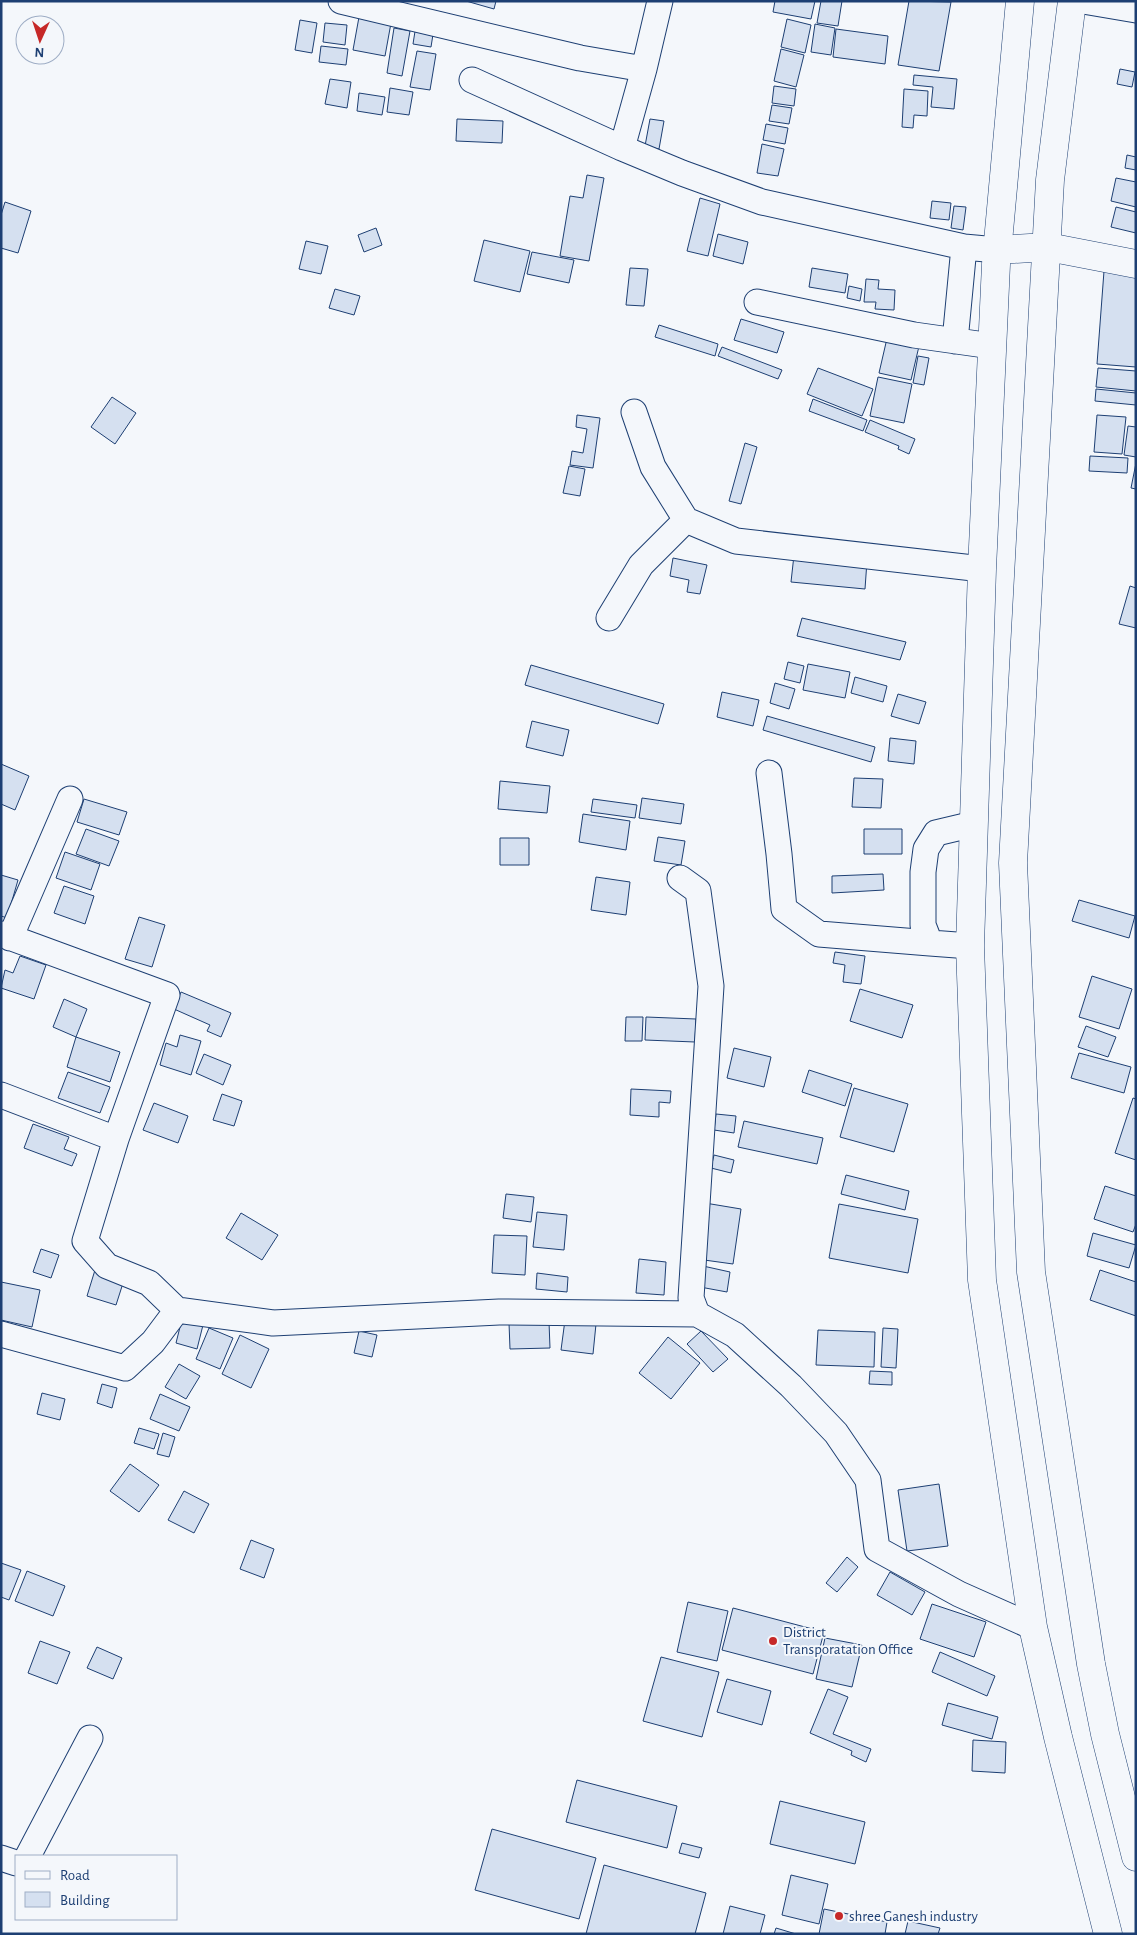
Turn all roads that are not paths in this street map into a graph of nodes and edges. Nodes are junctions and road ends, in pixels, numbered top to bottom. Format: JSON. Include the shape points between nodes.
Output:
{"nodes":[{"id":1,"x":341,"y":1,"type":"edge"},
{"id":2,"x":660,"y":1,"type":"edge"},
{"id":3,"x":1020,"y":1,"type":"edge"},
{"id":4,"x":1072,"y":1,"type":"edge"},
{"id":5,"x":1083,"y":1,"type":"edge"},
{"id":6,"x":1136,"y":10,"type":"edge"},
{"id":7,"x":644,"y":69,"type":"junction"},
{"id":8,"x":472,"y":80,"type":"dead end"},
{"id":9,"x":622,"y":148,"type":"junction"},
{"id":10,"x":1048,"y":246,"type":"junction"},
{"id":11,"x":964,"y":247,"type":"junction"},
{"id":12,"x":997,"y":250,"type":"junction"},
{"id":13,"x":1136,"y":264,"type":"edge"},
{"id":14,"x":757,"y":302,"type":"dead end"},
{"id":15,"x":955,"y":341,"type":"junction"},
{"id":16,"x":992,"y":346,"type":"junction"},
{"id":17,"x":634,"y":412,"type":"dead end"},
{"id":18,"x":686,"y":520,"type":"junction"},
{"id":19,"x":982,"y":569,"type":"junction"},
{"id":20,"x":609,"y":618,"type":"dead end"},
{"id":21,"x":769,"y":773,"type":"dead end"},
{"id":22,"x":70,"y":799,"type":"dead end"},
{"id":23,"x":974,"y":824,"type":"junction"},
{"id":24,"x":680,"y":878,"type":"dead end"},
{"id":25,"x":6,"y":936,"type":"edge"},
{"id":26,"x":930,"y":943,"type":"junction"},
{"id":27,"x":970,"y":946,"type":"junction"},
{"id":28,"x":1,"y":1095,"type":"edge"},
{"id":29,"x":116,"y":1139,"type":"junction"},
{"id":30,"x":177,"y":1310,"type":"junction"},
{"id":31,"x":697,"y":1314,"type":"junction"},
{"id":32,"x":1,"y":1334,"type":"edge"},
{"id":33,"x":1033,"y":1627,"type":"junction"},
{"id":34,"x":90,"y":1738,"type":"dead end"},
{"id":35,"x":29,"y":1855,"type":"edge"},
{"id":36,"x":1136,"y":1857,"type":"edge"},
{"id":37,"x":1,"y":1858,"type":"edge"},
{"id":38,"x":15,"y":1863,"type":"edge"},
{"id":39,"x":1108,"y":1934,"type":"edge"}],
"edges":[{"from":1,"to":7,"type":"street","via":[[580,58]]},
{"from":2,"to":7,"type":"street"},
{"from":3,"to":12,"type":"main road"},
{"from":4,"to":10,"type":"main road","via":[[1050,180]]},
{"from":5,"to":6,"type":"street"},
{"from":7,"to":9,"type":"street"},
{"from":8,"to":9,"type":"street"},
{"from":9,"to":11,"type":"street","via":[[762,202]]},
{"from":10,"to":12,"type":"main road"},
{"from":10,"to":13,"type":"main road"},
{"from":10,"to":36,"type":"main road","via":[[1013,863],[1031,1272],[1091,1664]]},
{"from":11,"to":12,"type":"street"},
{"from":11,"to":15,"type":"street"},
{"from":12,"to":16,"type":"main road"},
{"from":14,"to":15,"type":"street"},
{"from":15,"to":16,"type":"street"},
{"from":16,"to":19,"type":"main road"},
{"from":17,"to":18,"type":"street","via":[[653,467]]},
{"from":18,"to":19,"type":"street","via":[[736,541]]},
{"from":18,"to":20,"type":"street","via":[[641,565]]},
{"from":19,"to":23,"type":"main road"},
{"from":21,"to":26,"type":"street","via":[[784,908],[819,934]]},
{"from":22,"to":25,"type":"street"},
{"from":23,"to":26,"type":"street","via":[[936,834],[926,849],[923,925]]},
{"from":23,"to":27,"type":"main road"},
{"from":24,"to":31,"type":"street","via":[[698,891],[711,986],[691,1298]]},
{"from":25,"to":29,"type":"street","via":[[167,995]]},
{"from":26,"to":27,"type":"street"},
{"from":27,"to":33,"type":"main road","via":[[982,1280]]},
{"from":28,"to":29,"type":"street"},
{"from":29,"to":30,"type":"street","via":[[85,1241],[108,1266],[149,1283]]},
{"from":30,"to":31,"type":"street","via":[[273,1323],[499,1312]]},
{"from":30,"to":32,"type":"street","via":[[153,1342],[125,1368]]},
{"from":31,"to":33,"type":"street","via":[[735,1335],[836,1433],[868,1480],[877,1549],[959,1594]]},
{"from":33,"to":39,"type":"main road"},
{"from":34,"to":35,"type":"street"},
{"from":37,"to":38,"type":"street"}]}
